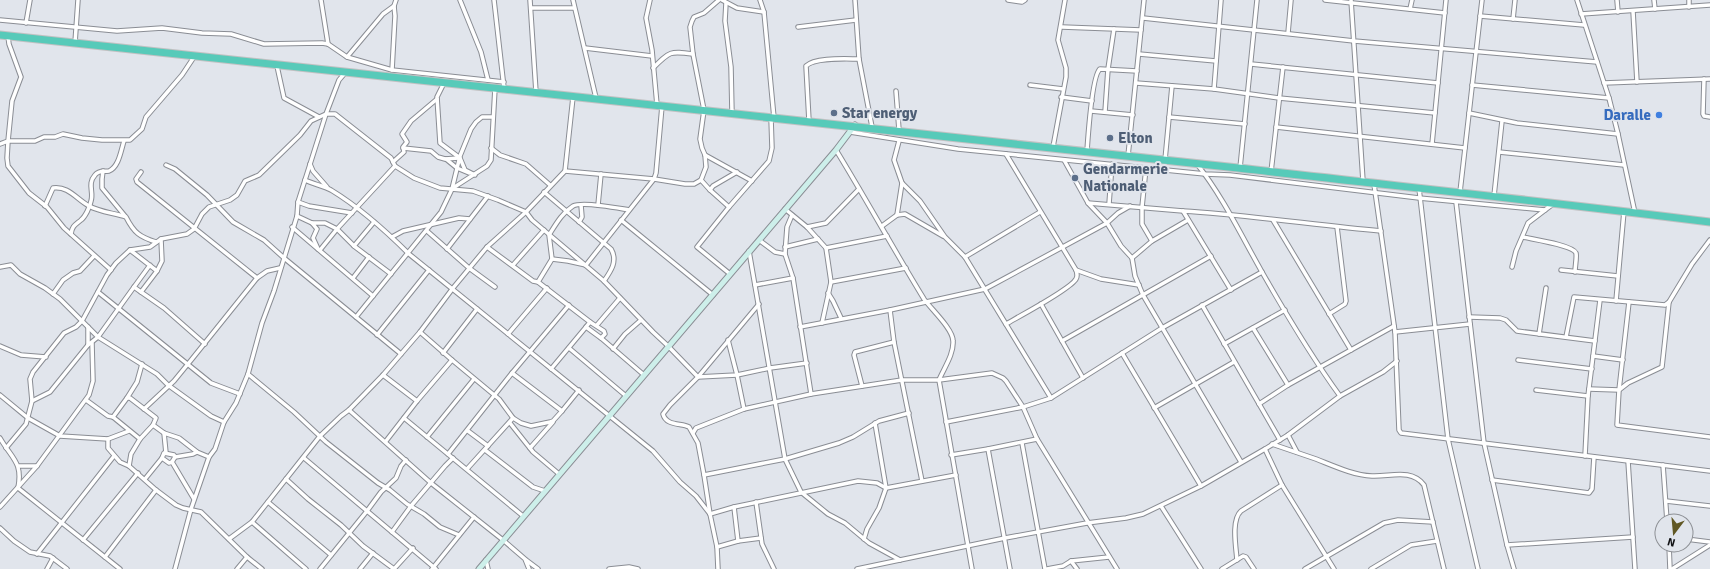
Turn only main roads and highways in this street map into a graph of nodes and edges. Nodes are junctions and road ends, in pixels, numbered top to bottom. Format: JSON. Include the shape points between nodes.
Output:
{"nodes":[{"id":1,"x":0,"y":35,"type":"edge"},
{"id":2,"x":1710,"y":222,"type":"edge"}],
"edges":[{"from":1,"to":2,"type":"highway","via":[[444,83],[495,88],[504,85],[536,92],[1374,182]]}]}
